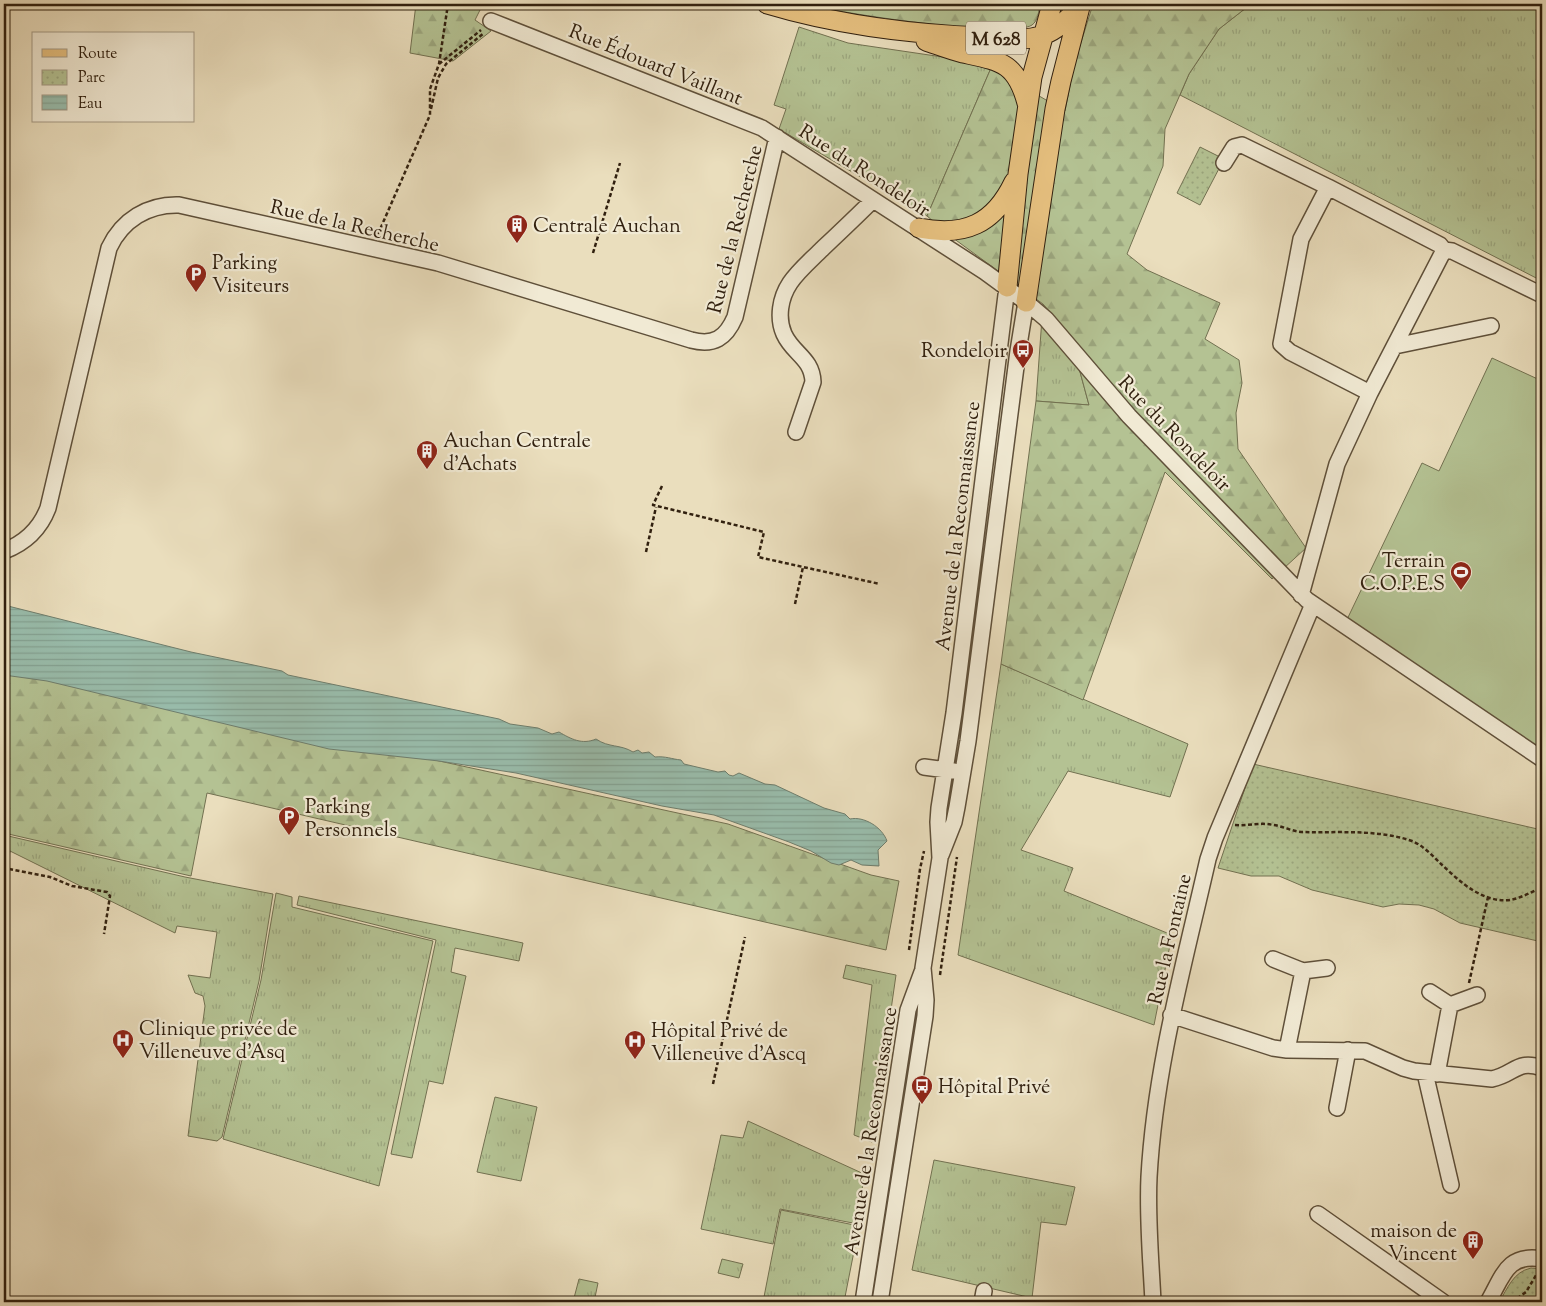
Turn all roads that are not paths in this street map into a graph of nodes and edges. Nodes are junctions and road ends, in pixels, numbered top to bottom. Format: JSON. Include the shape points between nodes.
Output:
{"nodes":[{"id":1,"x":767,"y":4,"type":"edge"},
{"id":2,"x":1052,"y":4,"type":"edge"},
{"id":3,"x":1081,"y":4,"type":"edge"},
{"id":4,"x":494,"y":22,"type":"road end"},
{"id":5,"x":899,"y":31,"type":"junction"},
{"id":6,"x":1043,"y":35,"type":"junction"},
{"id":7,"x":1028,"y":107,"type":"junction"},
{"id":8,"x":777,"y":137,"type":"junction"},
{"id":9,"x":1224,"y":163,"type":"dead end"},
{"id":10,"x":1018,"y":174,"type":"junction"},
{"id":11,"x":1328,"y":187,"type":"junction"},
{"id":12,"x":873,"y":200,"type":"junction"},
{"id":13,"x":918,"y":228,"type":"junction"},
{"id":14,"x":1444,"y":250,"type":"junction"},
{"id":15,"x":1007,"y":287,"type":"junction"},
{"id":16,"x":1542,"y":295,"type":"edge"},
{"id":17,"x":1026,"y":302,"type":"junction"},
{"id":18,"x":1492,"y":326,"type":"dead end"},
{"id":19,"x":1395,"y":346,"type":"junction"},
{"id":20,"x":1370,"y":393,"type":"junction"},
{"id":21,"x":796,"y":432,"type":"dead end"},
{"id":22,"x":4,"y":551,"type":"edge"},
{"id":23,"x":1307,"y":599,"type":"junction"},
{"id":24,"x":1542,"y":759,"type":"edge"},
{"id":25,"x":924,"y":767,"type":"dead end"},
{"id":26,"x":945,"y":770,"type":"junction"},
{"id":27,"x":963,"y":772,"type":"junction"},
{"id":28,"x":940,"y":858,"type":"junction"},
{"id":29,"x":1273,"y":960,"type":"dead end"},
{"id":30,"x":924,"y":968,"type":"junction"},
{"id":31,"x":1327,"y":968,"type":"dead end"},
{"id":32,"x":1303,"y":970,"type":"junction"},
{"id":33,"x":1430,"y":992,"type":"dead end"},
{"id":34,"x":1473,"y":997,"type":"road end"},
{"id":35,"x":1450,"y":1006,"type":"junction"},
{"id":36,"x":1171,"y":1015,"type":"junction"},
{"id":37,"x":1287,"y":1050,"type":"junction"},
{"id":38,"x":1348,"y":1050,"type":"junction"},
{"id":39,"x":1542,"y":1068,"type":"edge"},
{"id":40,"x":1431,"y":1074,"type":"junction"},
{"id":41,"x":1337,"y":1108,"type":"dead end"},
{"id":42,"x":883,"y":1170,"type":"junction"},
{"id":43,"x":901,"y":1173,"type":"junction"},
{"id":44,"x":1451,"y":1186,"type":"dead end"},
{"id":45,"x":1318,"y":1214,"type":"dead end"},
{"id":46,"x":1542,"y":1259,"type":"edge"},
{"id":47,"x":863,"y":1302,"type":"edge"},
{"id":48,"x":880,"y":1302,"type":"edge"},
{"id":49,"x":1153,"y":1302,"type":"edge"},
{"id":50,"x":1443,"y":1302,"type":"edge"},
{"id":51,"x":1488,"y":1302,"type":"edge"}],
"edges":[{"from":1,"to":5,"type":"main road","number":"M 628","via":[[817,17]]},
{"from":2,"to":6,"type":"main road"},
{"from":3,"to":6,"type":"main road","number":"M 628","via":[[1072,16]]},
{"from":3,"to":17,"type":"main road","via":[[1057,100]]},
{"from":4,"to":8,"type":"street","name":"Rue Édouard Vaillant","via":[[740,118]]},
{"from":5,"to":6,"type":"main road","number":"M 628","via":[[1020,39]]},
{"from":5,"to":7,"type":"main road","via":[[1003,64],[1024,91]]},
{"from":6,"to":7,"type":"main road","via":[[1035,61]]},
{"from":7,"to":10,"type":"main road"},
{"from":8,"to":12,"type":"street","name":"Rue du Rondeloir"},
{"from":8,"to":22,"type":"street","name":"Rue de la Recherche","via":[[738,309],[722,337],[705,343],[438,263],[179,205],[149,210],[127,223],[112,240],[106,257],[48,508],[33,532]]},
{"from":9,"to":11,"type":"street","via":[[1234,147],[1242,144]]},
{"from":10,"to":13,"type":"main road","via":[[999,208],[978,224],[951,230]]},
{"from":10,"to":15,"type":"main road"},
{"from":11,"to":14,"type":"street"},
{"from":11,"to":20,"type":"street","via":[[1301,240],[1280,344]]},
{"from":12,"to":13,"type":"street","name":"Rue du Rondeloir"},
{"from":12,"to":21,"type":"street","via":[[810,260],[790,284],[781,302],[780,320],[784,334],[813,374]]},
{"from":13,"to":15,"type":"street","name":"Rue du Rondeloir"},
{"from":14,"to":16,"type":"street"},
{"from":14,"to":19,"type":"street","name":"Rue la Fontaine"},
{"from":15,"to":17,"type":"street","name":"Rue du Rondeloir"},
{"from":15,"to":26,"type":"street","name":"Avenue de la Reconnaissance"},
{"from":17,"to":23,"type":"street","name":"Rue du Rondeloir","via":[[1046,319],[1129,416]]},
{"from":17,"to":27,"type":"street","name":"Avenue de la Reconnaissance"},
{"from":18,"to":19,"type":"street"},
{"from":19,"to":20,"type":"street","name":"Rue la Fontaine"},
{"from":20,"to":23,"type":"street","name":"Rue la Fontaine","via":[[1337,464]]},
{"from":23,"to":24,"type":"street","name":"Rue du Rondeloir"},
{"from":23,"to":36,"type":"street","name":"Rue la Fontaine","via":[[1208,859]]},
{"from":25,"to":26,"type":"street"},
{"from":26,"to":27,"type":"street"},
{"from":26,"to":28,"type":"street","name":"Avenue de la Reconnaissance","via":[[938,822]]},
{"from":27,"to":28,"type":"street","name":"Avenue de la Reconnaissance","via":[[954,822]]},
{"from":28,"to":30,"type":"street","name":"Avenue de la Reconnaissance"},
{"from":29,"to":32,"type":"street"},
{"from":30,"to":42,"type":"street","name":"Avenue de la Reconnaissance","via":[[908,1010]]},
{"from":30,"to":43,"type":"street","name":"Avenue de la Reconnaissance","via":[[925,1016]]},
{"from":31,"to":32,"type":"street"},
{"from":32,"to":37,"type":"street"},
{"from":33,"to":35,"type":"street"},
{"from":34,"to":35,"type":"street"},
{"from":35,"to":40,"type":"street"},
{"from":36,"to":37,"type":"street"},
{"from":36,"to":49,"type":"street","name":"Rue la Fontaine","via":[[1158,1086],[1149,1177]]},
{"from":37,"to":38,"type":"street"},
{"from":38,"to":40,"type":"street","via":[[1365,1051],[1403,1068]]},
{"from":38,"to":41,"type":"street"},
{"from":39,"to":40,"type":"street","via":[[1521,1065],[1492,1079]]},
{"from":40,"to":44,"type":"street"},
{"from":42,"to":43,"type":"street"},
{"from":42,"to":47,"type":"street","name":"Avenue de la Reconnaissance"},
{"from":43,"to":48,"type":"street","name":"Avenue de la Reconnaissance"},
{"from":45,"to":50,"type":"street"},
{"from":46,"to":51,"type":"street","via":[[1528,1257],[1515,1261]]}]}
